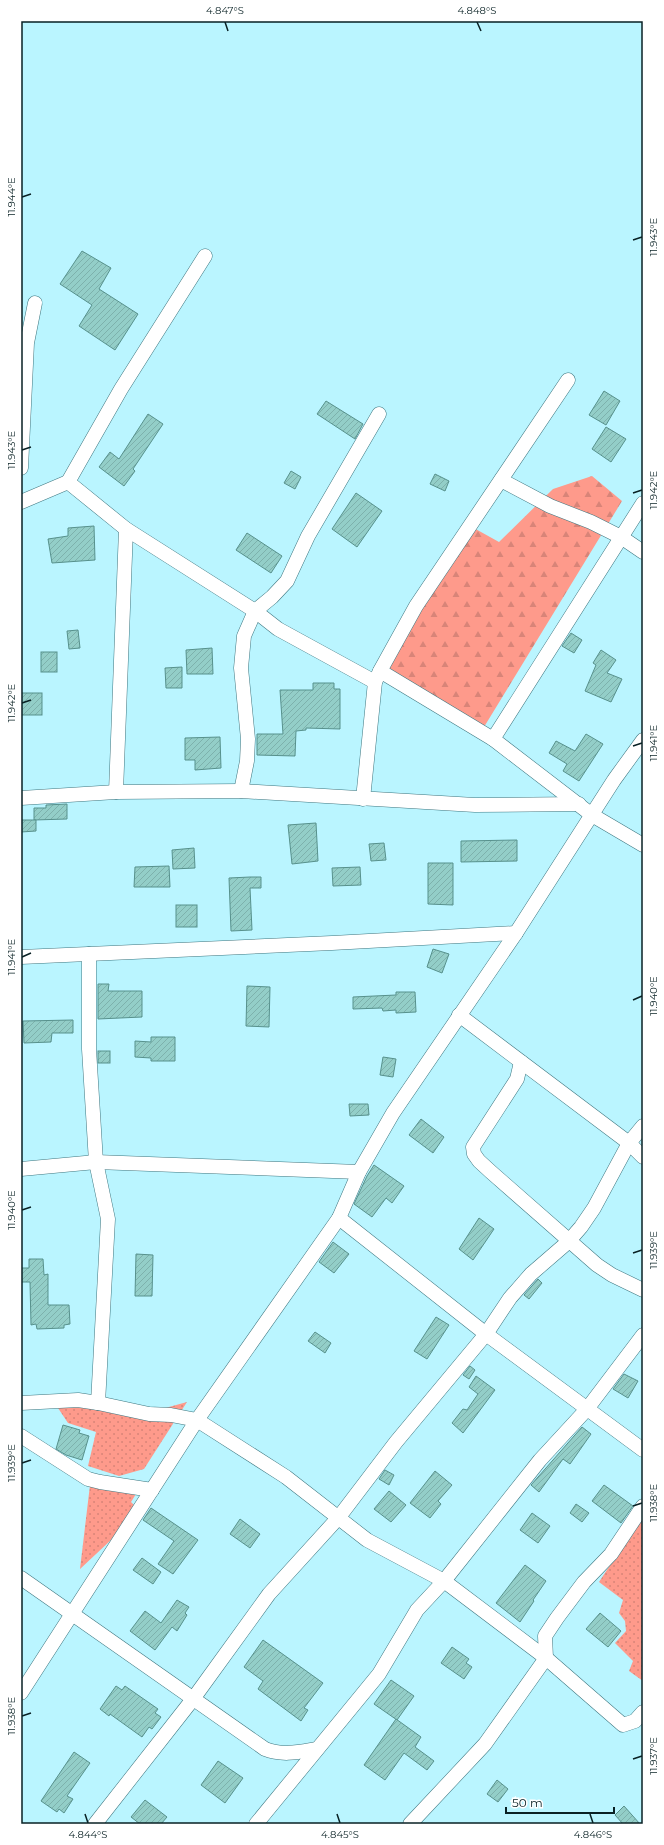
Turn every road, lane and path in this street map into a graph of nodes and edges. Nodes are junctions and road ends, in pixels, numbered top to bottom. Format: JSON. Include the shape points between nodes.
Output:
{"nodes":[{"id":1,"x":205,"y":256,"type":"dead end"},
{"id":2,"x":35,"y":303,"type":"dead end"},
{"id":3,"x":568,"y":380,"type":"dead end"},
{"id":4,"x":379,"y":414,"type":"dead end"},
{"id":5,"x":21,"y":468,"type":"edge"},
{"id":6,"x":501,"y":480,"type":"junction"},
{"id":7,"x":68,"y":482,"type":"junction"},
{"id":8,"x":21,"y":502,"type":"edge"},
{"id":9,"x":643,"y":503,"type":"edge"},
{"id":10,"x":126,"y":529,"type":"junction"},
{"id":11,"x":621,"y":537,"type":"junction"},
{"id":12,"x":643,"y":552,"type":"edge"},
{"id":13,"x":255,"y":611,"type":"junction"},
{"id":14,"x":378,"y":676,"type":"junction"},
{"id":15,"x":493,"y":739,"type":"junction"},
{"id":16,"x":643,"y":740,"type":"edge"},
{"id":17,"x":240,"y":791,"type":"junction"},
{"id":18,"x":116,"y":792,"type":"junction"},
{"id":19,"x":21,"y":798,"type":"edge"},
{"id":20,"x":363,"y":800,"type":"junction"},
{"id":21,"x":579,"y":804,"type":"junction"},
{"id":22,"x":592,"y":815,"type":"junction"},
{"id":23,"x":643,"y":845,"type":"edge"},
{"id":24,"x":516,"y":932,"type":"junction"},
{"id":25,"x":89,"y":954,"type":"junction"},
{"id":26,"x":21,"y":957,"type":"edge"},
{"id":27,"x":459,"y":1015,"type":"junction"},
{"id":28,"x":521,"y":1062,"type":"junction"},
{"id":29,"x":643,"y":1126,"type":"edge"},
{"id":30,"x":629,"y":1143,"type":"junction"},
{"id":31,"x":643,"y":1157,"type":"edge"},
{"id":32,"x":96,"y":1162,"type":"junction"},
{"id":33,"x":21,"y":1169,"type":"edge"},
{"id":34,"x":359,"y":1172,"type":"junction"},
{"id":35,"x":339,"y":1218,"type":"junction"},
{"id":36,"x":568,"y":1242,"type":"junction"},
{"id":37,"x":643,"y":1290,"type":"edge"},
{"id":38,"x":486,"y":1334,"type":"junction"},
{"id":39,"x":643,"y":1335,"type":"edge"},
{"id":40,"x":21,"y":1403,"type":"edge"},
{"id":41,"x":98,"y":1403,"type":"junction"},
{"id":42,"x":587,"y":1409,"type":"junction"},
{"id":43,"x":197,"y":1420,"type":"junction"},
{"id":44,"x":21,"y":1436,"type":"edge"},
{"id":45,"x":643,"y":1450,"type":"edge"},
{"id":46,"x":152,"y":1490,"type":"junction"},
{"id":47,"x":643,"y":1506,"type":"edge"},
{"id":48,"x":339,"y":1517,"type":"junction"},
{"id":49,"x":21,"y":1578,"type":"edge"},
{"id":50,"x":444,"y":1581,"type":"junction"},
{"id":51,"x":72,"y":1614,"type":"junction"},
{"id":52,"x":546,"y":1658,"type":"junction"},
{"id":53,"x":21,"y":1692,"type":"edge"},
{"id":54,"x":194,"y":1699,"type":"junction"},
{"id":55,"x":643,"y":1712,"type":"edge"},
{"id":56,"x":317,"y":1749,"type":"junction"},
{"id":57,"x":95,"y":1824,"type":"edge"},
{"id":58,"x":256,"y":1824,"type":"edge"},
{"id":59,"x":410,"y":1824,"type":"edge"}],
"edges":[{"from":1,"to":7,"type":"street","via":[[121,389]]},
{"from":2,"to":5,"type":"street","via":[[27,343]]},
{"from":3,"to":6,"type":"street"},
{"from":4,"to":13,"type":"street","via":[[308,536],[287,581]]},
{"from":6,"to":11,"type":"street","via":[[550,506]]},
{"from":6,"to":14,"type":"street","via":[[416,606]]},
{"from":7,"to":8,"type":"street"},
{"from":7,"to":10,"type":"street"},
{"from":9,"to":11,"type":"street"},
{"from":10,"to":13,"type":"street"},
{"from":10,"to":18,"type":"street"},
{"from":11,"to":12,"type":"street"},
{"from":11,"to":15,"type":"street"},
{"from":13,"to":14,"type":"street","via":[[278,629]]},
{"from":13,"to":17,"type":"street","via":[[244,636],[241,652],[248,739],[247,761]]},
{"from":14,"to":15,"type":"street"},
{"from":14,"to":20,"type":"street"},
{"from":15,"to":21,"type":"street"},
{"from":16,"to":22,"type":"street"},
{"from":17,"to":18,"type":"street"},
{"from":17,"to":20,"type":"street"},
{"from":18,"to":19,"type":"street"},
{"from":20,"to":21,"type":"street","via":[[475,805]]},
{"from":21,"to":22,"type":"street"},
{"from":22,"to":23,"type":"street"},
{"from":22,"to":24,"type":"street"},
{"from":24,"to":25,"type":"street"},
{"from":24,"to":27,"type":"street"},
{"from":25,"to":26,"type":"street"},
{"from":25,"to":32,"type":"street","via":[[89,1049]]},
{"from":27,"to":28,"type":"street"},
{"from":27,"to":34,"type":"street","via":[[393,1113]]},
{"from":28,"to":30,"type":"street"},
{"from":28,"to":36,"type":"street","via":[[518,1079],[473,1147],[474,1154]]},
{"from":29,"to":30,"type":"street"},
{"from":30,"to":31,"type":"street"},
{"from":30,"to":36,"type":"street","via":[[594,1208]]},
{"from":32,"to":33,"type":"street"},
{"from":32,"to":34,"type":"street"},
{"from":32,"to":41,"type":"street","via":[[108,1219]]},
{"from":34,"to":35,"type":"street"},
{"from":35,"to":38,"type":"street"},
{"from":35,"to":43,"type":"street"},
{"from":36,"to":37,"type":"street","via":[[612,1275]]},
{"from":36,"to":38,"type":"street","via":[[530,1274]]},
{"from":38,"to":42,"type":"street"},
{"from":38,"to":48,"type":"street","via":[[396,1442]]},
{"from":39,"to":42,"type":"street"},
{"from":40,"to":41,"type":"street","via":[[78,1400]]},
{"from":41,"to":43,"type":"street","via":[[149,1414]]},
{"from":42,"to":45,"type":"street"},
{"from":42,"to":50,"type":"street","via":[[540,1460]]},
{"from":43,"to":46,"type":"street"},
{"from":43,"to":48,"type":"street","via":[[286,1477]]},
{"from":44,"to":46,"type":"street","via":[[88,1479]]},
{"from":46,"to":51,"type":"street"},
{"from":47,"to":52,"type":"street","via":[[611,1554],[584,1582],[557,1618],[546,1636]]},
{"from":48,"to":50,"type":"street","via":[[368,1540]]},
{"from":48,"to":54,"type":"street","via":[[269,1594]]},
{"from":49,"to":51,"type":"street"},
{"from":50,"to":52,"type":"street"},
{"from":50,"to":56,"type":"street","via":[[417,1610],[379,1674]]},
{"from":51,"to":53,"type":"street"},
{"from":51,"to":54,"type":"street"},
{"from":52,"to":55,"type":"street","via":[[623,1725],[635,1721]]},
{"from":52,"to":59,"type":"street","via":[[485,1744]]},
{"from":54,"to":56,"type":"street","via":[[274,1753],[286,1754]]},
{"from":54,"to":57,"type":"street"},
{"from":56,"to":58,"type":"street"}]}
